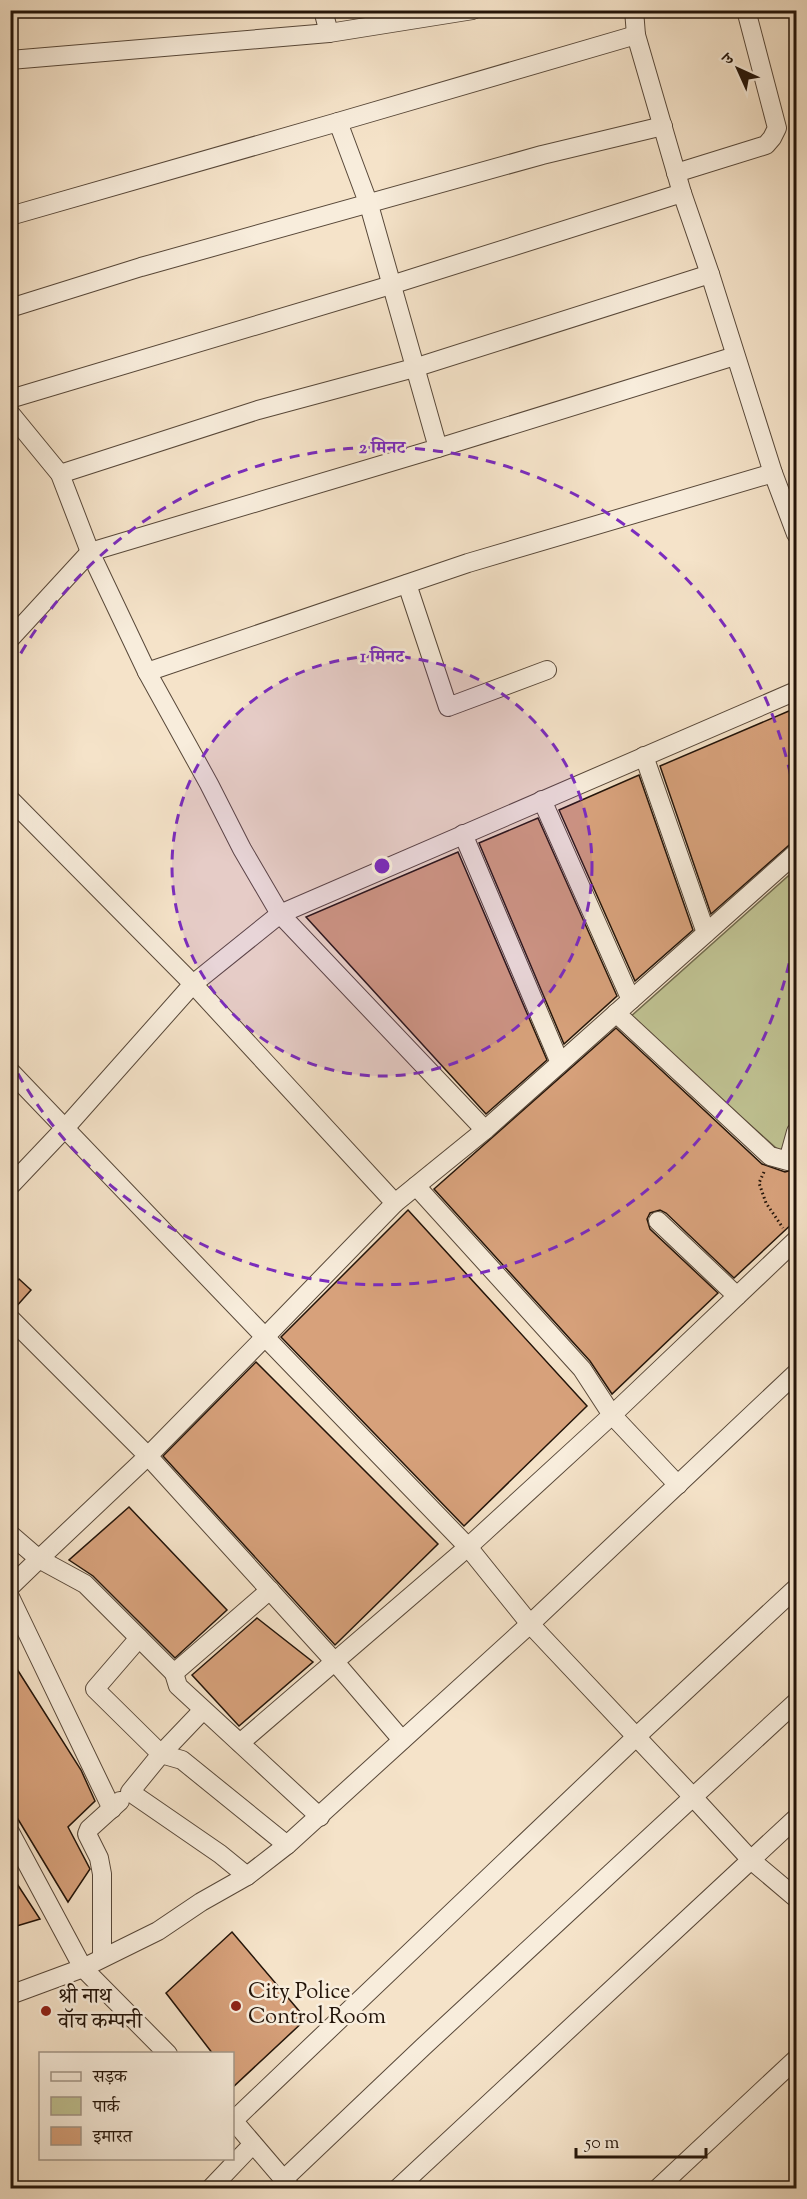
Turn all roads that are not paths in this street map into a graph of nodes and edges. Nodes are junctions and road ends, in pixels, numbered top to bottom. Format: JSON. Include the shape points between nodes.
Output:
{"nodes":[{"id":1,"x":323,"y":10,"type":"edge"},
{"id":2,"x":473,"y":10,"type":"edge"},
{"id":3,"x":634,"y":10,"type":"edge"},
{"id":4,"x":746,"y":10,"type":"edge"},
{"id":5,"x":329,"y":33,"type":"junction"},
{"id":6,"x":636,"y":35,"type":"junction"},
{"id":7,"x":10,"y":60,"type":"edge"},
{"id":8,"x":338,"y":122,"type":"junction"},
{"id":9,"x":663,"y":126,"type":"junction"},
{"id":10,"x":676,"y":173,"type":"junction"},
{"id":11,"x":682,"y":193,"type":"junction"},
{"id":12,"x":369,"y":205,"type":"junction"},
{"id":13,"x":10,"y":216,"type":"edge"},
{"id":14,"x":710,"y":274,"type":"junction"},
{"id":15,"x":391,"y":285,"type":"junction"},
{"id":16,"x":10,"y":308,"type":"edge"},
{"id":17,"x":735,"y":356,"type":"junction"},
{"id":18,"x":414,"y":368,"type":"junction"},
{"id":19,"x":10,"y":399,"type":"edge"},
{"id":20,"x":10,"y":413,"type":"edge"},
{"id":21,"x":438,"y":448,"type":"junction"},
{"id":22,"x":773,"y":473,"type":"junction"},
{"id":23,"x":60,"y":474,"type":"junction"},
{"id":24,"x":796,"y":534,"type":"edge"},
{"id":25,"x":90,"y":552,"type":"junction"},
{"id":26,"x":407,"y":584,"type":"junction"},
{"id":27,"x":10,"y":639,"type":"edge"},
{"id":28,"x":547,"y":670,"type":"dead end"},
{"id":29,"x":147,"y":672,"type":"junction"},
{"id":30,"x":796,"y":691,"type":"edge"},
{"id":31,"x":644,"y":756,"type":"junction"},
{"id":32,"x":10,"y":799,"type":"edge"},
{"id":33,"x":543,"y":800,"type":"junction"},
{"id":34,"x":463,"y":834,"type":"junction"},
{"id":35,"x":796,"y":853,"type":"edge"},
{"id":36,"x":280,"y":914,"type":"junction"},
{"id":37,"x":706,"y":933,"type":"junction"},
{"id":38,"x":193,"y":984,"type":"junction"},
{"id":39,"x":631,"y":1000,"type":"junction"},
{"id":40,"x":616,"y":1014,"type":"junction"},
{"id":41,"x":560,"y":1063,"type":"junction"},
{"id":42,"x":10,"y":1071,"type":"edge"},
{"id":43,"x":66,"y":1127,"type":"junction"},
{"id":44,"x":485,"y":1130,"type":"junction"},
{"id":45,"x":796,"y":1132,"type":"edge"},
{"id":46,"x":10,"y":1186,"type":"edge"},
{"id":47,"x":416,"y":1186,"type":"junction"},
{"id":48,"x":395,"y":1203,"type":"junction"},
{"id":49,"x":658,"y":1221,"type":"dead end"},
{"id":50,"x":795,"y":1241,"type":"edge"},
{"id":51,"x":737,"y":1296,"type":"junction"},
{"id":52,"x":10,"y":1318,"type":"edge"},
{"id":53,"x":265,"y":1336,"type":"junction"},
{"id":54,"x":796,"y":1373,"type":"edge"},
{"id":55,"x":612,"y":1414,"type":"junction"},
{"id":56,"x":148,"y":1456,"type":"junction"},
{"id":57,"x":678,"y":1485,"type":"junction"},
{"id":58,"x":10,"y":1534,"type":"edge"},
{"id":59,"x":468,"y":1547,"type":"junction"},
{"id":60,"x":39,"y":1559,"type":"junction"},
{"id":61,"x":10,"y":1587,"type":"edge"},
{"id":62,"x":796,"y":1588,"type":"edge"},
{"id":63,"x":270,"y":1590,"type":"junction"},
{"id":64,"x":10,"y":1597,"type":"edge"},
{"id":65,"x":530,"y":1624,"type":"junction"},
{"id":66,"x":139,"y":1638,"type":"junction"},
{"id":67,"x":335,"y":1662,"type":"junction"},
{"id":68,"x":174,"y":1673,"type":"junction"},
{"id":69,"x":796,"y":1701,"type":"edge"},
{"id":70,"x":203,"y":1710,"type":"junction"},
{"id":71,"x":637,"y":1736,"type":"junction"},
{"id":72,"x":402,"y":1740,"type":"junction"},
{"id":73,"x":240,"y":1743,"type":"junction"},
{"id":74,"x":162,"y":1754,"type":"junction"},
{"id":75,"x":130,"y":1792,"type":"junction"},
{"id":76,"x":693,"y":1797,"type":"junction"},
{"id":77,"x":112,"y":1809,"type":"junction"},
{"id":78,"x":320,"y":1817,"type":"junction"},
{"id":79,"x":796,"y":1818,"type":"edge"},
{"id":80,"x":10,"y":1832,"type":"edge"},
{"id":81,"x":287,"y":1845,"type":"junction"},
{"id":82,"x":751,"y":1860,"type":"junction"},
{"id":83,"x":247,"y":1876,"type":"junction"},
{"id":84,"x":796,"y":1898,"type":"edge"},
{"id":85,"x":102,"y":1958,"type":"junction"},
{"id":86,"x":83,"y":1968,"type":"junction"},
{"id":87,"x":10,"y":1995,"type":"edge"},
{"id":88,"x":166,"y":2052,"type":"edge"},
{"id":89,"x":794,"y":2066,"type":"edge"},
{"id":90,"x":234,"y":2119,"type":"edge"},
{"id":91,"x":234,"y":2121,"type":"edge"},
{"id":92,"x":253,"y":2144,"type":"junction"},
{"id":93,"x":287,"y":2184,"type":"edge"},
{"id":94,"x":211,"y":2188,"type":"edge"},
{"id":95,"x":398,"y":2188,"type":"edge"},
{"id":96,"x":658,"y":2188,"type":"edge"}],
"edges":[{"from":1,"to":5,"type":"street"},
{"from":2,"to":5,"type":"street"},
{"from":3,"to":6,"type":"street"},
{"from":4,"to":10,"type":"street","via":[[777,128],[766,144]]},
{"from":5,"to":7,"type":"street"},
{"from":6,"to":8,"type":"street"},
{"from":6,"to":9,"type":"street"},
{"from":8,"to":12,"type":"street"},
{"from":8,"to":13,"type":"street"},
{"from":9,"to":10,"type":"street"},
{"from":9,"to":12,"type":"street","via":[[542,155]]},
{"from":10,"to":11,"type":"street"},
{"from":11,"to":14,"type":"street"},
{"from":11,"to":15,"type":"street"},
{"from":12,"to":15,"type":"street"},
{"from":12,"to":16,"type":"street"},
{"from":14,"to":17,"type":"street"},
{"from":14,"to":18,"type":"street"},
{"from":15,"to":18,"type":"street"},
{"from":15,"to":19,"type":"street"},
{"from":17,"to":21,"type":"street"},
{"from":17,"to":22,"type":"street"},
{"from":18,"to":21,"type":"street"},
{"from":18,"to":23,"type":"street","via":[[258,410]]},
{"from":20,"to":23,"type":"street"},
{"from":21,"to":25,"type":"street"},
{"from":22,"to":24,"type":"street"},
{"from":22,"to":26,"type":"street"},
{"from":23,"to":25,"type":"street"},
{"from":25,"to":27,"type":"street"},
{"from":25,"to":29,"type":"street"},
{"from":26,"to":28,"type":"street","via":[[448,707]]},
{"from":26,"to":29,"type":"street"},
{"from":29,"to":36,"type":"street"},
{"from":30,"to":31,"type":"street"},
{"from":31,"to":33,"type":"street"},
{"from":31,"to":37,"type":"street"},
{"from":32,"to":38,"type":"street"},
{"from":33,"to":34,"type":"street"},
{"from":33,"to":39,"type":"street"},
{"from":34,"to":36,"type":"street"},
{"from":34,"to":41,"type":"street"},
{"from":35,"to":37,"type":"street"},
{"from":36,"to":38,"type":"street"},
{"from":36,"to":44,"type":"street"},
{"from":37,"to":39,"type":"street"},
{"from":38,"to":43,"type":"street"},
{"from":38,"to":48,"type":"street"},
{"from":39,"to":40,"type":"street"},
{"from":40,"to":41,"type":"street"},
{"from":40,"to":45,"type":"street","via":[[770,1156],[788,1161]]},
{"from":41,"to":44,"type":"street"},
{"from":42,"to":43,"type":"street"},
{"from":43,"to":46,"type":"street"},
{"from":43,"to":53,"type":"street"},
{"from":44,"to":47,"type":"street"},
{"from":47,"to":48,"type":"street"},
{"from":47,"to":55,"type":"street","via":[[582,1369]]},
{"from":48,"to":53,"type":"street"},
{"from":49,"to":51,"type":"street"},
{"from":50,"to":51,"type":"street"},
{"from":51,"to":55,"type":"street"},
{"from":52,"to":56,"type":"street"},
{"from":53,"to":56,"type":"street"},
{"from":53,"to":59,"type":"street"},
{"from":54,"to":57,"type":"street"},
{"from":55,"to":57,"type":"street"},
{"from":55,"to":59,"type":"street"},
{"from":56,"to":60,"type":"street"},
{"from":56,"to":63,"type":"street"},
{"from":57,"to":65,"type":"street"},
{"from":58,"to":60,"type":"street"},
{"from":59,"to":65,"type":"street"},
{"from":59,"to":67,"type":"street"},
{"from":60,"to":61,"type":"street"},
{"from":60,"to":66,"type":"street","via":[[85,1584]]},
{"from":62,"to":71,"type":"street"},
{"from":63,"to":67,"type":"street"},
{"from":63,"to":68,"type":"street"},
{"from":64,"to":77,"type":"street"},
{"from":65,"to":71,"type":"street"},
{"from":65,"to":72,"type":"street"},
{"from":66,"to":68,"type":"street"},
{"from":66,"to":74,"type":"street","via":[[95,1689]]},
{"from":67,"to":72,"type":"street"},
{"from":67,"to":73,"type":"street"},
{"from":68,"to":70,"type":"street","via":[[178,1686]]},
{"from":69,"to":76,"type":"street"},
{"from":70,"to":73,"type":"street"},
{"from":70,"to":74,"type":"street"},
{"from":71,"to":76,"type":"street"},
{"from":71,"to":90,"type":"street"},
{"from":72,"to":78,"type":"street"},
{"from":73,"to":78,"type":"street"},
{"from":74,"to":75,"type":"street"},
{"from":74,"to":81,"type":"street","via":[[182,1760]]},
{"from":75,"to":77,"type":"street"},
{"from":75,"to":83,"type":"street"},
{"from":76,"to":82,"type":"street"},
{"from":76,"to":93,"type":"street","via":[[423,2047]]},
{"from":77,"to":85,"type":"street","via":[[87,1834],[102,1874]]},
{"from":78,"to":81,"type":"street"},
{"from":79,"to":82,"type":"street"},
{"from":80,"to":86,"type":"street"},
{"from":81,"to":83,"type":"street"},
{"from":82,"to":84,"type":"street"},
{"from":82,"to":95,"type":"street"},
{"from":83,"to":85,"type":"street","via":[[158,1931]]},
{"from":85,"to":86,"type":"street"},
{"from":86,"to":87,"type":"street"},
{"from":86,"to":88,"type":"street"},
{"from":89,"to":96,"type":"street"},
{"from":91,"to":92,"type":"street"},
{"from":92,"to":93,"type":"street"},
{"from":92,"to":94,"type":"street"}]}
